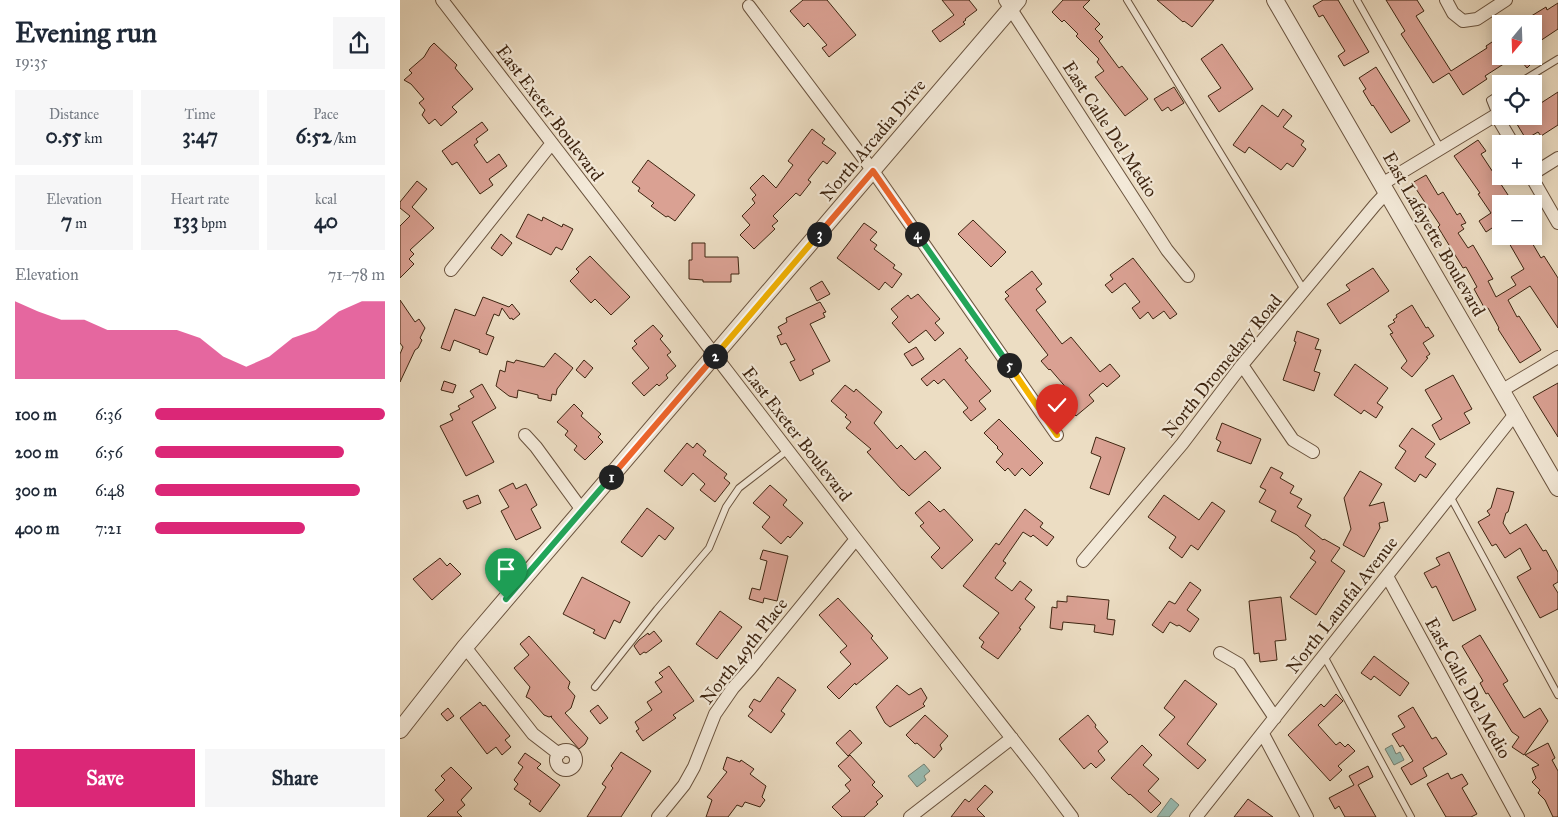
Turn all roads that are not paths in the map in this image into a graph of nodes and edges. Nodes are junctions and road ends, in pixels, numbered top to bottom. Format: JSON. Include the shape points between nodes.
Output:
{"nodes":[{"id":1,"x":442,"y":0,"type":"edge"},
{"id":2,"x":1127,"y":0,"type":"edge"},
{"id":3,"x":1275,"y":0,"type":"edge"},
{"id":4,"x":1357,"y":0,"type":"edge"},
{"id":5,"x":1446,"y":0,"type":"edge"},
{"id":6,"x":1506,"y":0,"type":"edge"},
{"id":7,"x":1011,"y":3,"type":"edge"},
{"id":8,"x":749,"y":6,"type":"dead end"},
{"id":9,"x":1558,"y":59,"type":"edge"},
{"id":10,"x":1532,"y":75,"type":"edge"},
{"id":11,"x":1492,"y":118,"type":"edge"},
{"id":12,"x":552,"y":144,"type":"junction"},
{"id":13,"x":1442,"y":149,"type":"junction"},
{"id":14,"x":1558,"y":158,"type":"edge"},
{"id":15,"x":1542,"y":168,"type":"edge"},
{"id":16,"x":873,"y":171,"type":"junction"},
{"id":17,"x":1537,"y":185,"type":"edge"},
{"id":18,"x":1385,"y":188,"type":"junction"},
{"id":19,"x":1558,"y":223,"type":"edge"},
{"id":20,"x":451,"y":270,"type":"dead end"},
{"id":21,"x":1188,"y":276,"type":"dead end"},
{"id":22,"x":1306,"y":290,"type":"junction"},
{"id":23,"x":715,"y":356,"type":"junction"},
{"id":24,"x":1558,"y":357,"type":"edge"},
{"id":25,"x":1242,"y":365,"type":"junction"},
{"id":26,"x":1501,"y":391,"type":"junction"},
{"id":27,"x":1515,"y":414,"type":"junction"},
{"id":28,"x":524,"y":435,"type":"dead end"},
{"id":29,"x":1057,"y":435,"type":"dead end"},
{"id":30,"x":788,"y":450,"type":"junction"},
{"id":31,"x":1313,"y":452,"type":"dead end"},
{"id":32,"x":1558,"y":488,"type":"edge"},
{"id":33,"x":1450,"y":496,"type":"junction"},
{"id":34,"x":582,"y":510,"type":"junction"},
{"id":35,"x":856,"y":539,"type":"junction"},
{"id":36,"x":1083,"y":561,"type":"dead end"},
{"id":37,"x":1387,"y":576,"type":"junction"},
{"id":38,"x":465,"y":647,"type":"junction"},
{"id":39,"x":1220,"y":652,"type":"dead end"},
{"id":40,"x":1324,"y":656,"type":"junction"},
{"id":41,"x":595,"y":687,"type":"dead end"},
{"id":42,"x":1558,"y":695,"type":"edge"},
{"id":43,"x":1275,"y":718,"type":"junction"},
{"id":44,"x":400,"y":730,"type":"edge"},
{"id":45,"x":1263,"y":734,"type":"junction"},
{"id":46,"x":1012,"y":738,"type":"junction"},
{"id":47,"x":558,"y":754,"type":"dead end"},
{"id":48,"x":1202,"y":814,"type":"edge"},
{"id":49,"x":658,"y":817,"type":"edge"},
{"id":50,"x":910,"y":817,"type":"edge"},
{"id":51,"x":1072,"y":817,"type":"edge"},
{"id":52,"x":1307,"y":817,"type":"edge"},
{"id":53,"x":1411,"y":817,"type":"edge"},
{"id":54,"x":1518,"y":817,"type":"edge"}],
"edges":[{"from":1,"to":12,"type":"street","name":"East Exeter Boulevard"},
{"from":2,"to":22,"type":"lane"},
{"from":3,"to":18,"type":"street","name":"East Lafayette Boulevard"},
{"from":4,"to":13,"type":"lane"},
{"from":5,"to":6,"type":"street","via":[[1462,21],[1477,18]]},
{"from":7,"to":16,"type":"street","name":"North Arcadia Drive"},
{"from":7,"to":21,"type":"street","name":"East Calle Del Medio","via":[[1167,250]]},
{"from":8,"to":16,"type":"street"},
{"from":9,"to":10,"type":"lane"},
{"from":11,"to":13,"type":"street","name":"North Dromedary Road"},
{"from":12,"to":20,"type":"street"},
{"from":12,"to":23,"type":"street","name":"East Exeter Boulevard"},
{"from":13,"to":18,"type":"street","name":"North Dromedary Road"},
{"from":14,"to":15,"type":"street"},
{"from":16,"to":23,"type":"street","name":"North Arcadia Drive"},
{"from":16,"to":29,"type":"street"},
{"from":17,"to":19,"type":"street"},
{"from":18,"to":22,"type":"street","name":"North Dromedary Road","via":[[1375,205]]},
{"from":18,"to":26,"type":"street","name":"East Lafayette Boulevard"},
{"from":22,"to":25,"type":"street","name":"North Dromedary Road"},
{"from":23,"to":30,"type":"street","name":"East Exeter Boulevard"},
{"from":23,"to":34,"type":"street","name":"North Arcadia Drive"},
{"from":24,"to":26,"type":"street"},
{"from":25,"to":31,"type":"street","via":[[1293,440]]},
{"from":25,"to":36,"type":"street","name":"North Dromedary Road","via":[[1182,444]]},
{"from":26,"to":27,"type":"street","name":"East Lafayette Boulevard"},
{"from":27,"to":32,"type":"street","name":"East Lafayette Boulevard"},
{"from":27,"to":33,"type":"street","name":"North Launfal Avenue"},
{"from":28,"to":34,"type":"street"},
{"from":30,"to":35,"type":"street","name":"East Exeter Boulevard"},
{"from":30,"to":41,"type":"lane","via":[[739,488],[726,508],[709,548]]},
{"from":33,"to":37,"type":"street","name":"North Launfal Avenue"},
{"from":33,"to":42,"type":"lane"},
{"from":34,"to":38,"type":"street","name":"North Arcadia Drive"},
{"from":35,"to":46,"type":"street","name":"East Exeter Boulevard"},
{"from":35,"to":49,"type":"street","name":"North 49th Place","via":[[733,688],[715,714],[684,785]]},
{"from":37,"to":40,"type":"street","name":"North Launfal Avenue"},
{"from":37,"to":54,"type":"street","name":"East Calle Del Medio"},
{"from":38,"to":44,"type":"street","name":"North Arcadia Drive"},
{"from":38,"to":47,"type":"street","via":[[533,734]]},
{"from":39,"to":43,"type":"street","via":[[1239,664]]},
{"from":40,"to":43,"type":"street","name":"North Launfal Avenue"},
{"from":40,"to":53,"type":"lane"},
{"from":43,"to":45,"type":"street","name":"North Launfal Avenue"},
{"from":45,"to":48,"type":"street","name":"North Launfal Avenue"},
{"from":45,"to":52,"type":"street"},
{"from":46,"to":50,"type":"street"},
{"from":46,"to":51,"type":"street","name":"East Exeter Boulevard"}]}
